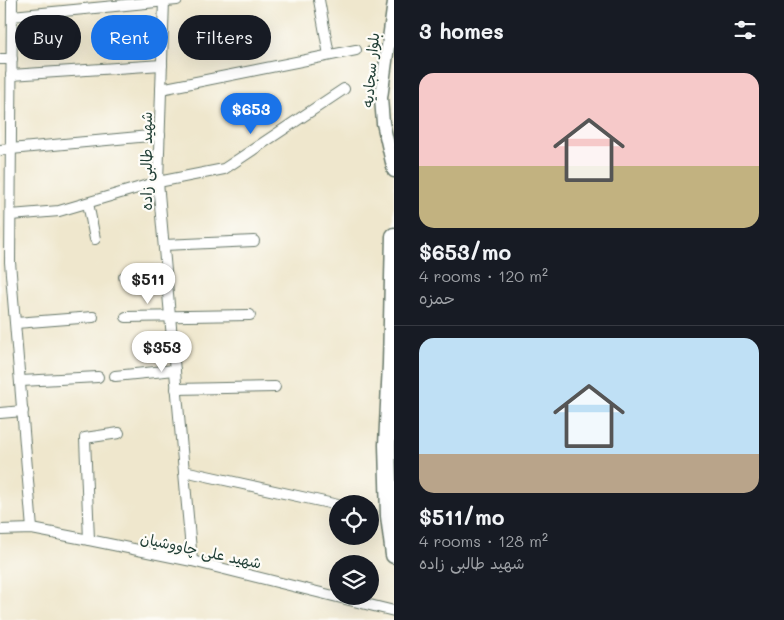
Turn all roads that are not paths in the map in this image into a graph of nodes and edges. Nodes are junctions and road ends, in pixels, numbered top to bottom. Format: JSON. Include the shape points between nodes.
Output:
{"nodes":[{"id":1,"x":177,"y":0,"type":"edge"},
{"id":2,"x":319,"y":0,"type":"edge"},
{"id":3,"x":164,"y":1,"type":"edge"},
{"id":4,"x":394,"y":2,"type":"edge"},
{"id":5,"x":0,"y":8,"type":"edge"},
{"id":6,"x":12,"y":8,"type":"edge"},
{"id":7,"x":356,"y":50,"type":"road end"},
{"id":8,"x":329,"y":55,"type":"junction"},
{"id":9,"x":0,"y":59,"type":"edge"},
{"id":10,"x":12,"y":59,"type":"junction"},
{"id":11,"x":162,"y":65,"type":"junction"},
{"id":12,"x":12,"y":75,"type":"junction"},
{"id":13,"x":344,"y":88,"type":"dead end"},
{"id":14,"x":161,"y":89,"type":"junction"},
{"id":15,"x":160,"y":135,"type":"junction"},
{"id":16,"x":0,"y":150,"type":"edge"},
{"id":17,"x":11,"y":150,"type":"junction"},
{"id":18,"x":394,"y":171,"type":"edge"},
{"id":19,"x":158,"y":182,"type":"junction"},
{"id":20,"x":88,"y":203,"type":"junction"},
{"id":21,"x":11,"y":215,"type":"junction"},
{"id":22,"x":394,"y":236,"type":"edge"},
{"id":23,"x":95,"y":239,"type":"dead end"},
{"id":24,"x":254,"y":241,"type":"dead end"},
{"id":25,"x":164,"y":245,"type":"junction"},
{"id":26,"x":166,"y":275,"type":"junction"},
{"id":27,"x":124,"y":277,"type":"dead end"},
{"id":28,"x":250,"y":315,"type":"dead end"},
{"id":29,"x":93,"y":316,"type":"dead end"},
{"id":30,"x":126,"y":317,"type":"dead end"},
{"id":31,"x":170,"y":317,"type":"junction"},
{"id":32,"x":16,"y":323,"type":"junction"},
{"id":33,"x":175,"y":370,"type":"junction"},
{"id":34,"x":115,"y":376,"type":"dead end"},
{"id":35,"x":98,"y":377,"type":"dead end"},
{"id":36,"x":21,"y":381,"type":"junction"},
{"id":37,"x":274,"y":387,"type":"dead end"},
{"id":38,"x":176,"y":389,"type":"junction"},
{"id":39,"x":24,"y":412,"type":"junction"},
{"id":40,"x":0,"y":413,"type":"edge"},
{"id":41,"x":119,"y":432,"type":"dead end"},
{"id":42,"x":184,"y":471,"type":"junction"},
{"id":43,"x":329,"y":503,"type":"edge"},
{"id":44,"x":32,"y":529,"type":"junction"},
{"id":45,"x":0,"y":530,"type":"edge"},
{"id":46,"x":89,"y":540,"type":"junction"},
{"id":47,"x":394,"y":555,"type":"edge"},
{"id":48,"x":192,"y":561,"type":"junction"},
{"id":49,"x":394,"y":611,"type":"edge"}],
"edges":[{"from":1,"to":3,"type":"street"},
{"from":2,"to":8,"type":"street"},
{"from":3,"to":6,"type":"street"},
{"from":3,"to":11,"type":"street","name":"شهید طالبی زاده"},
{"from":4,"to":18,"type":"street","name":"بلوار سجادیه","via":[[381,98]]},
{"from":5,"to":6,"type":"street"},
{"from":6,"to":10,"type":"street"},
{"from":7,"to":8,"type":"street"},
{"from":8,"to":14,"type":"street"},
{"from":9,"to":10,"type":"street"},
{"from":10,"to":12,"type":"street"},
{"from":11,"to":12,"type":"street"},
{"from":11,"to":14,"type":"street","name":"شهید طالبی زاده"},
{"from":12,"to":17,"type":"street"},
{"from":13,"to":19,"type":"street","via":[[224,169]]},
{"from":14,"to":15,"type":"street","name":"شهید طالبی زاده"},
{"from":15,"to":17,"type":"street"},
{"from":15,"to":19,"type":"street","name":"شهید طالبی زاده"},
{"from":16,"to":17,"type":"street"},
{"from":17,"to":21,"type":"street"},
{"from":19,"to":20,"type":"street"},
{"from":19,"to":25,"type":"street","name":"شهید طالبی زاده"},
{"from":20,"to":21,"type":"street","via":[[59,211]]},
{"from":20,"to":23,"type":"street"},
{"from":21,"to":32,"type":"street","via":[[10,262]]},
{"from":22,"to":47,"type":"highway","via":[[387,444],[389,516]]},
{"from":24,"to":25,"type":"street"},
{"from":25,"to":26,"type":"street","name":"شهید طالبی زاده"},
{"from":26,"to":27,"type":"street"},
{"from":26,"to":31,"type":"street","name":"شهید طالبی زاده"},
{"from":28,"to":31,"type":"street"},
{"from":29,"to":32,"type":"street"},
{"from":30,"to":31,"type":"street"},
{"from":31,"to":33,"type":"street","name":"شهید طالبی زاده"},
{"from":32,"to":36,"type":"street"},
{"from":33,"to":34,"type":"street"},
{"from":33,"to":38,"type":"street","name":"شهید طالبی زاده"},
{"from":35,"to":36,"type":"street"},
{"from":36,"to":39,"type":"street"},
{"from":37,"to":38,"type":"street"},
{"from":38,"to":42,"type":"street","name":"شهید طالبی زاده"},
{"from":39,"to":40,"type":"street"},
{"from":39,"to":44,"type":"street"},
{"from":41,"to":46,"type":"street","via":[[85,438]]},
{"from":42,"to":43,"type":"street"},
{"from":42,"to":48,"type":"street","name":"شهید طالبی زاده"},
{"from":44,"to":45,"type":"street","name":"شهید علی چاووشیان"},
{"from":44,"to":46,"type":"street","name":"شهید علی چاووشیان"},
{"from":46,"to":48,"type":"street","name":"شهید علی چاووشیان"},
{"from":48,"to":49,"type":"street","name":"شهید علی چاووشیان"}]}
